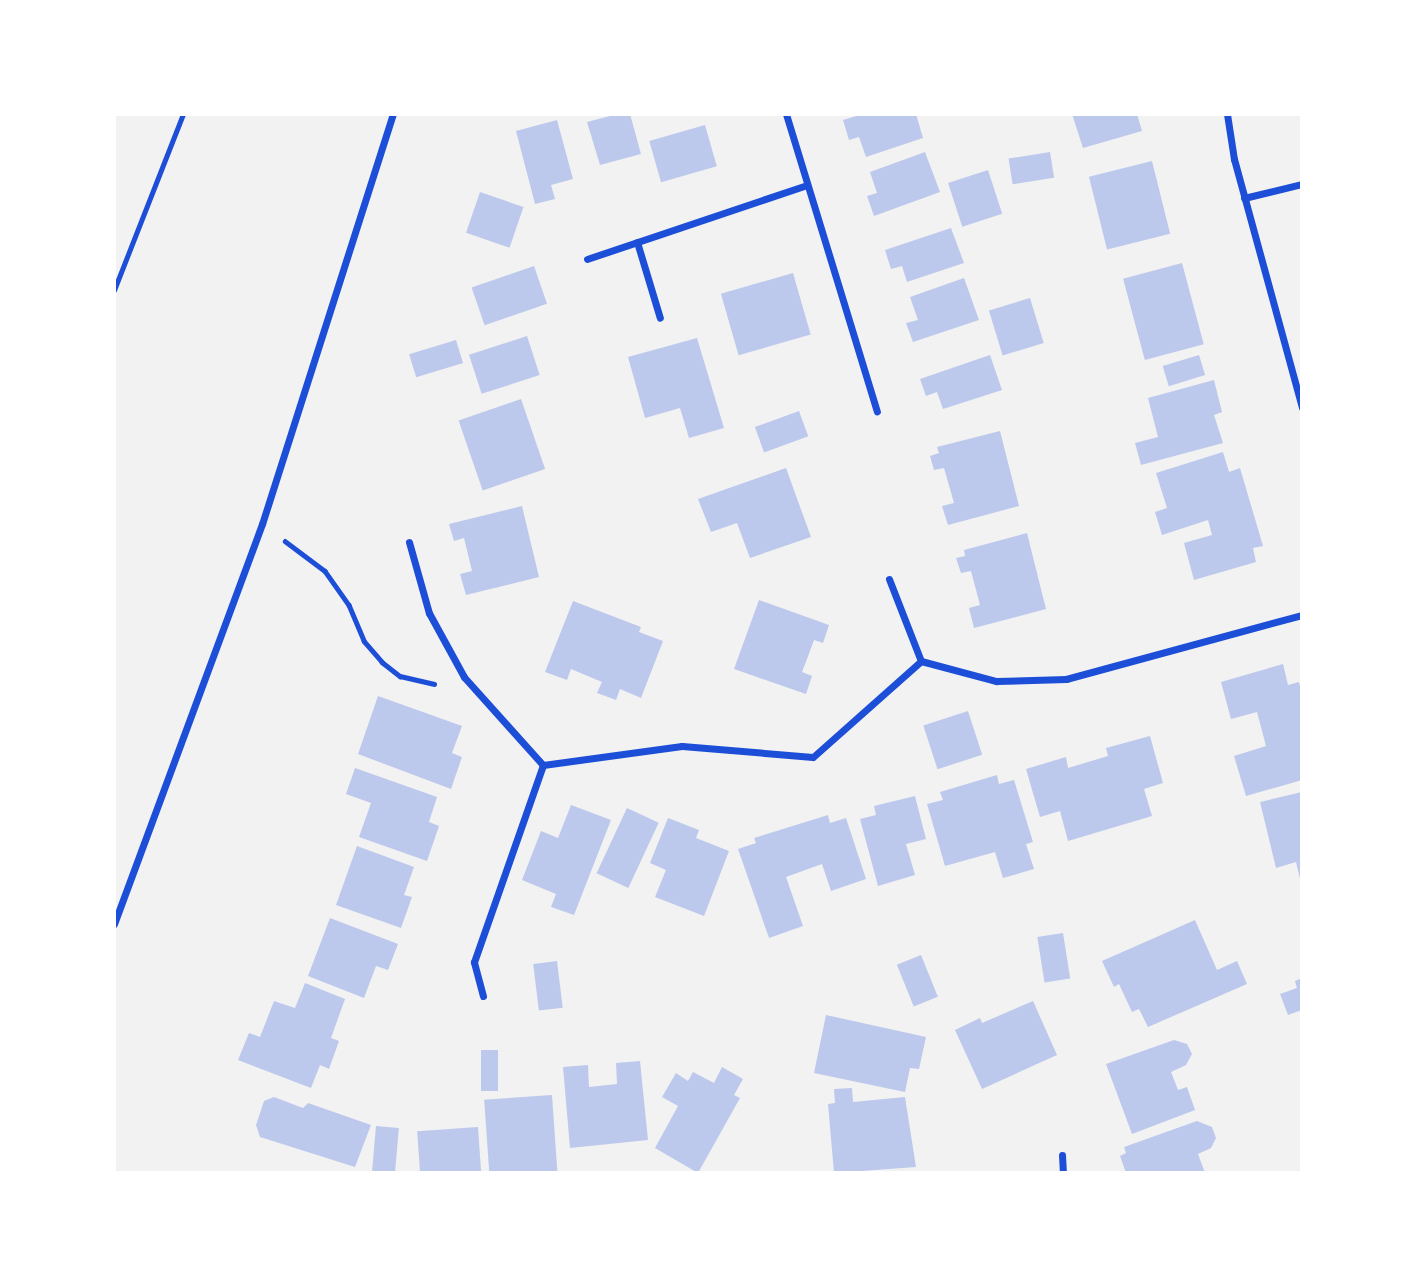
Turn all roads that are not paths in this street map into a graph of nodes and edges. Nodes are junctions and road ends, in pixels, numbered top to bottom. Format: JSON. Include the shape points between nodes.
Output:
{"nodes":[{"id":1,"x":184,"y":114,"type":"edge"},
{"id":2,"x":393,"y":114,"type":"edge"},
{"id":3,"x":786,"y":114,"type":"edge"},
{"id":4,"x":1227,"y":114,"type":"edge"},
{"id":5,"x":1302,"y":184,"type":"edge"},
{"id":6,"x":804,"y":186,"type":"junction"},
{"id":7,"x":1244,"y":198,"type":"junction"},
{"id":8,"x":637,"y":243,"type":"junction"},
{"id":9,"x":587,"y":260,"type":"dead end"},
{"id":10,"x":114,"y":290,"type":"edge"},
{"id":11,"x":660,"y":318,"type":"dead end"},
{"id":12,"x":1302,"y":408,"type":"edge"},
{"id":13,"x":877,"y":411,"type":"dead end"},
{"id":14,"x":409,"y":542,"type":"dead end"},
{"id":15,"x":889,"y":579,"type":"dead end"},
{"id":16,"x":1302,"y":615,"type":"edge"},
{"id":17,"x":921,"y":661,"type":"junction"},
{"id":18,"x":543,"y":765,"type":"junction"},
{"id":19,"x":114,"y":923,"type":"edge"},
{"id":20,"x":483,"y":996,"type":"dead end"},
{"id":21,"x":1062,"y":1155,"type":"dead end"},
{"id":22,"x":1063,"y":1173,"type":"edge"}],
"edges":[{"from":1,"to":10,"type":"lane"},
{"from":2,"to":19,"type":"street","via":[[262,524]]},
{"from":3,"to":6,"type":"street"},
{"from":4,"to":7,"type":"street"},
{"from":5,"to":7,"type":"street"},
{"from":6,"to":8,"type":"street"},
{"from":6,"to":13,"type":"street"},
{"from":7,"to":12,"type":"street"},
{"from":8,"to":9,"type":"street"},
{"from":8,"to":11,"type":"street"},
{"from":14,"to":18,"type":"street","via":[[429,613],[464,677]]},
{"from":15,"to":17,"type":"street"},
{"from":16,"to":17,"type":"street","via":[[1066,679],[996,681]]},
{"from":17,"to":18,"type":"street","via":[[813,757],[682,746]]},
{"from":18,"to":20,"type":"street","via":[[474,962]]},
{"from":21,"to":22,"type":"street"}]}
